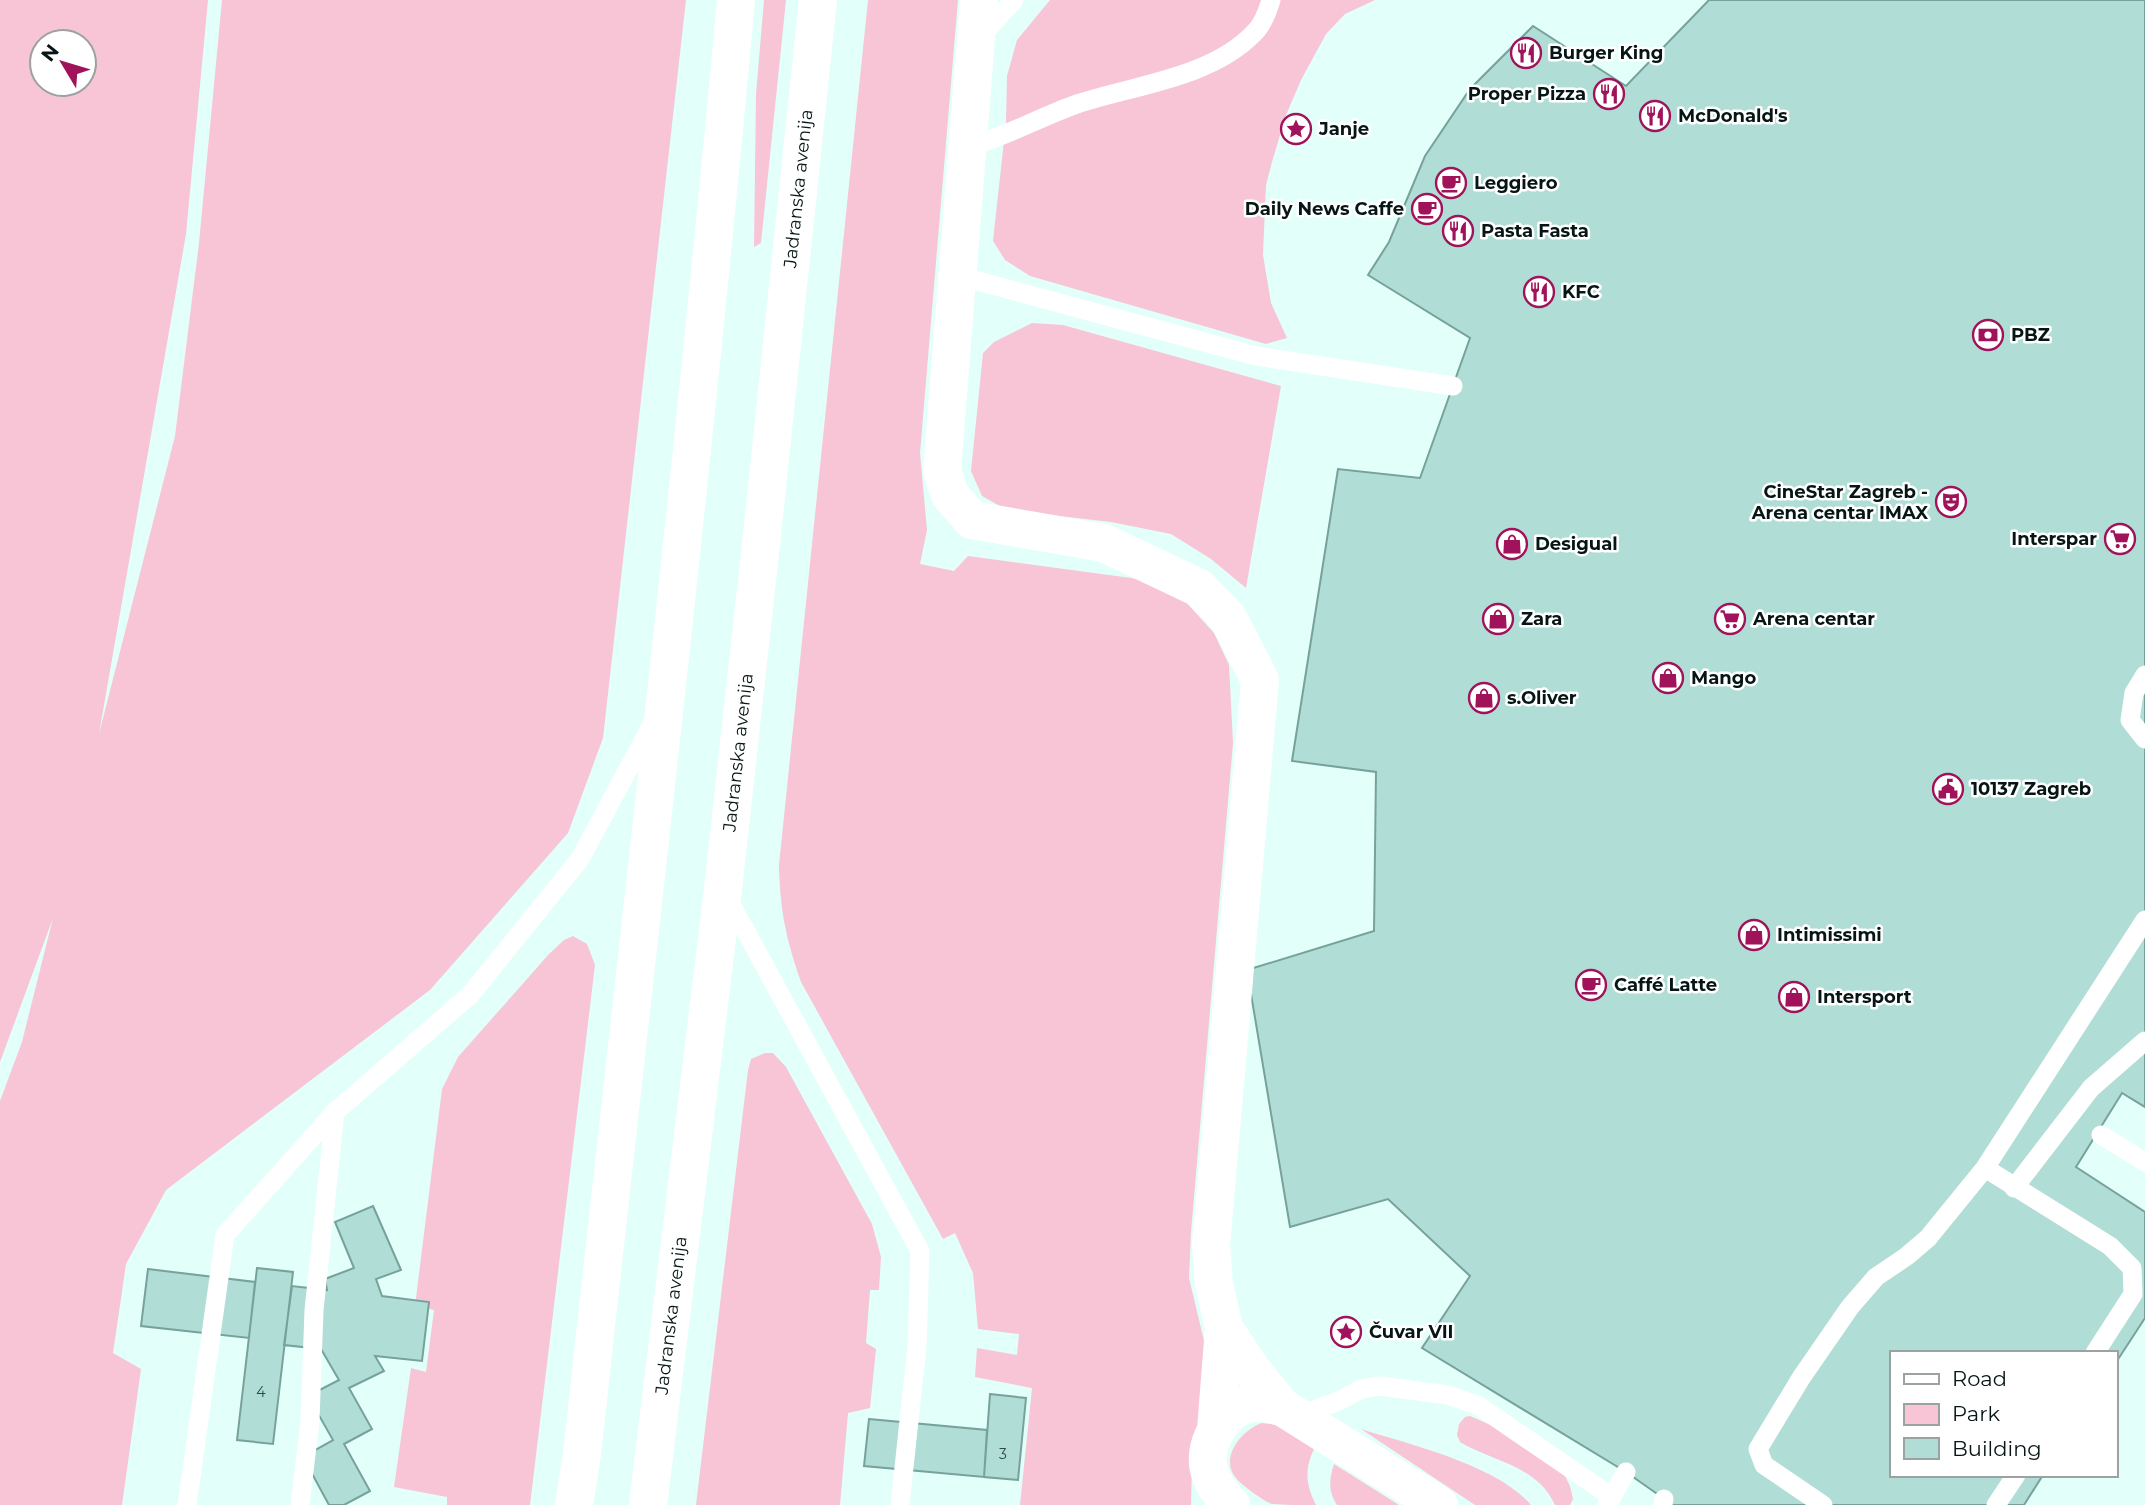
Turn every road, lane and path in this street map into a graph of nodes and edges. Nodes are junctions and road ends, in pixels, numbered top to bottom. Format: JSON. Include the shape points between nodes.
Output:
{"nodes":[{"id":1,"x":736,"y":0,"type":"edge"},
{"id":2,"x":818,"y":0,"type":"edge"},
{"id":3,"x":830,"y":0,"type":"edge"},
{"id":4,"x":979,"y":0,"type":"edge"},
{"id":5,"x":1014,"y":0,"type":"edge"},
{"id":6,"x":1271,"y":0,"type":"edge"},
{"id":7,"x":975,"y":42,"type":"junction"},
{"id":8,"x":813,"y":43,"type":"junction"},
{"id":9,"x":967,"y":148,"type":"junction"},
{"id":10,"x":959,"y":276,"type":"junction"},
{"id":11,"x":1453,"y":386,"type":"dead end"},
{"id":12,"x":2145,"y":675,"type":"edge"},
{"id":13,"x":664,"y":702,"type":"junction"},
{"id":14,"x":2145,"y":739,"type":"edge"},
{"id":15,"x":723,"y":889,"type":"junction"},
{"id":16,"x":2145,"y":920,"type":"edge"},
{"id":17,"x":2145,"y":1041,"type":"edge"},
{"id":18,"x":335,"y":1112,"type":"junction"},
{"id":19,"x":2101,"y":1135,"type":"dead end"},
{"id":20,"x":2145,"y":1162,"type":"edge"},
{"id":21,"x":1985,"y":1168,"type":"junction"},
{"id":22,"x":2014,"y":1188,"type":"junction"},
{"id":23,"x":1224,"y":1328,"type":"junction"},
{"id":24,"x":2096,"y":1351,"type":"edge"},
{"id":25,"x":1290,"y":1412,"type":"junction"},
{"id":26,"x":1216,"y":1429,"type":"junction"},
{"id":27,"x":1626,"y":1472,"type":"dead end"},
{"id":28,"x":2015,"y":1477,"type":"edge"},
{"id":29,"x":1205,"y":1488,"type":"edge"},
{"id":30,"x":1609,"y":1501,"type":"edge"},
{"id":31,"x":187,"y":1505,"type":"edge"},
{"id":32,"x":300,"y":1505,"type":"edge"},
{"id":33,"x":574,"y":1505,"type":"edge"},
{"id":34,"x":648,"y":1505,"type":"edge"},
{"id":35,"x":900,"y":1505,"type":"edge"},
{"id":36,"x":1231,"y":1505,"type":"edge"},
{"id":37,"x":1439,"y":1505,"type":"edge"},
{"id":38,"x":1823,"y":1505,"type":"edge"},
{"id":39,"x":1996,"y":1505,"type":"edge"}],
"edges":[{"from":1,"to":13,"type":"main road"},
{"from":2,"to":8,"type":"main road","name":"Jadranska avenija"},
{"from":3,"to":8,"type":"main road"},
{"from":4,"to":7,"type":"main road"},
{"from":5,"to":7,"type":"lane"},
{"from":6,"to":9,"type":"lane","via":[[1256,32],[1224,58],[1076,104]]},
{"from":7,"to":9,"type":"main road"},
{"from":8,"to":15,"type":"main road","name":"Jadranska avenija"},
{"from":9,"to":10,"type":"main road"},
{"from":10,"to":11,"type":"lane","via":[[1256,356]]},
{"from":10,"to":23,"type":"main road","via":[[942,471],[950,495],[972,520],[1104,543],[1199,588],[1228,618],[1259,680],[1211,1245]]},
{"from":12,"to":14,"type":"lane","via":[[2134,693],[2130,720]]},
{"from":13,"to":18,"type":"lane","via":[[572,869],[470,995]]},
{"from":13,"to":33,"type":"main road"},
{"from":15,"to":34,"type":"main road","name":"Jadranska avenija"},
{"from":15,"to":35,"type":"lane","via":[[920,1251],[917,1346]]},
{"from":16,"to":21,"type":"lane"},
{"from":17,"to":22,"type":"lane","via":[[2091,1088]]},
{"from":18,"to":31,"type":"lane","via":[[225,1235]]},
{"from":18,"to":32,"type":"lane"},
{"from":19,"to":20,"type":"lane"},
{"from":21,"to":22,"type":"lane"},
{"from":21,"to":38,"type":"lane","via":[[1928,1238],[1876,1278],[1850,1307],[1758,1449],[1764,1465]]},
{"from":22,"to":24,"type":"lane","via":[[2110,1246],[2132,1268],[2133,1294]]},
{"from":23,"to":25,"type":"main road","via":[[1251,1369]]},
{"from":23,"to":26,"type":"main road"},
{"from":25,"to":26,"type":"main road","via":[[1264,1403],[1245,1405]]},
{"from":25,"to":30,"type":"lane","via":[[1339,1401],[1360,1389],[1448,1395],[1479,1406]]},
{"from":25,"to":37,"type":"main road"},
{"from":26,"to":29,"type":"main road"},
{"from":27,"to":30,"type":"lane"},
{"from":28,"to":39,"type":"lane"},
{"from":29,"to":36,"type":"main road","via":[[1218,1492]]}]}
